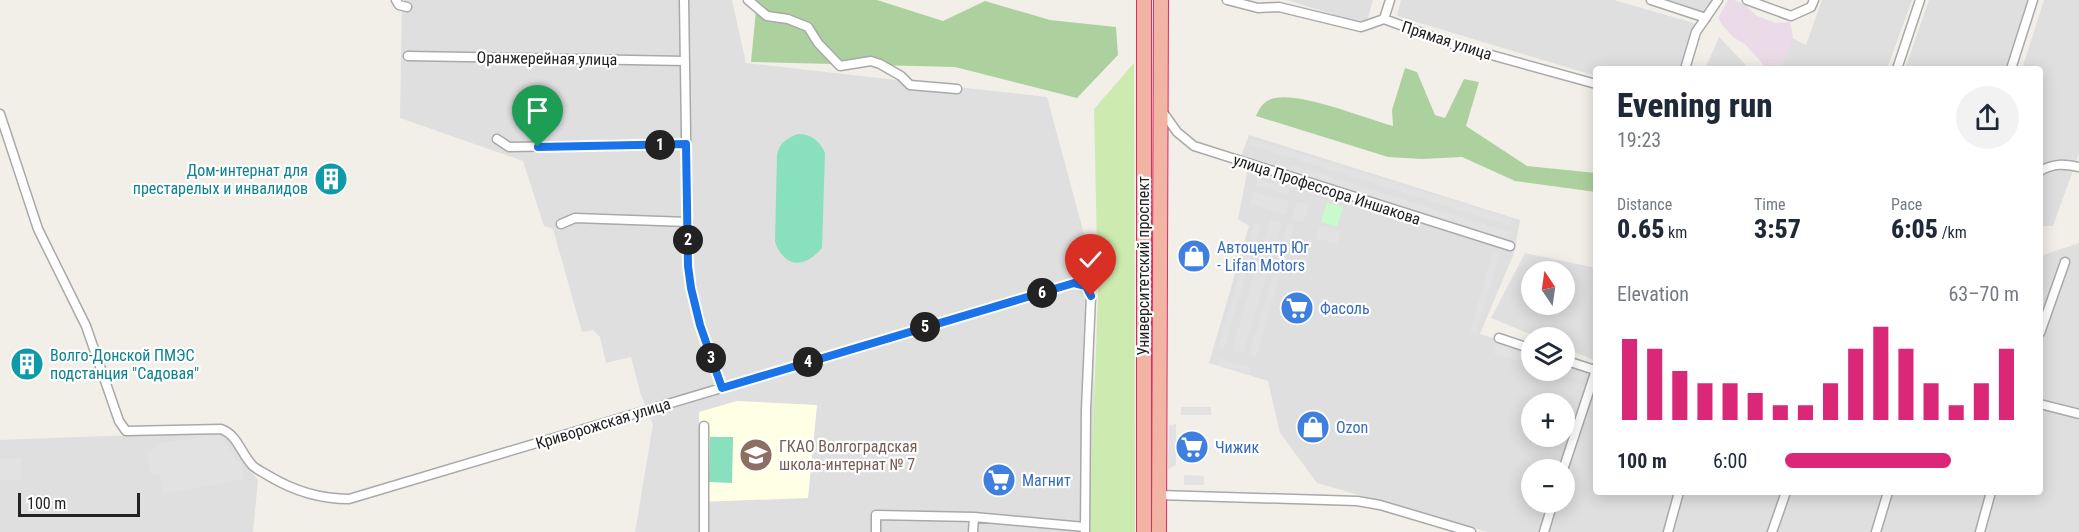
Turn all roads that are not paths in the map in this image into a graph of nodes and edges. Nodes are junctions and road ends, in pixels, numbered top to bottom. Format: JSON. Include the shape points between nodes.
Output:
{"nodes":[{"id":1,"x":396,"y":0,"type":"edge"},
{"id":2,"x":684,"y":0,"type":"edge"},
{"id":3,"x":748,"y":0,"type":"edge"},
{"id":4,"x":1144,"y":0,"type":"edge"},
{"id":5,"x":1161,"y":0,"type":"edge"},
{"id":6,"x":1227,"y":0,"type":"edge"},
{"id":7,"x":1390,"y":0,"type":"edge"},
{"id":8,"x":1651,"y":0,"type":"edge"},
{"id":9,"x":1718,"y":0,"type":"edge"},
{"id":10,"x":1747,"y":0,"type":"edge"},
{"id":11,"x":1814,"y":0,"type":"edge"},
{"id":12,"x":1920,"y":0,"type":"edge"},
{"id":13,"x":2033,"y":0,"type":"edge"},
{"id":14,"x":1280,"y":4,"type":"edge"},
{"id":15,"x":407,"y":7,"type":"dead end"},
{"id":16,"x":1706,"y":18,"type":"junction"},
{"id":17,"x":1384,"y":19,"type":"junction"},
{"id":18,"x":408,"y":56,"type":"dead end"},
{"id":19,"x":685,"y":61,"type":"junction"},
{"id":20,"x":1686,"y":66,"type":"edge"},
{"id":21,"x":1898,"y":66,"type":"edge"},
{"id":22,"x":2012,"y":66,"type":"edge"},
{"id":23,"x":1593,"y":83,"type":"edge"},
{"id":24,"x":957,"y":89,"type":"dead end"},
{"id":25,"x":1160,"y":108,"type":"junction"},
{"id":26,"x":0,"y":114,"type":"edge"},
{"id":27,"x":497,"y":139,"type":"dead end"},
{"id":28,"x":686,"y":144,"type":"junction"},
{"id":29,"x":2079,"y":167,"type":"edge"},
{"id":30,"x":2043,"y":169,"type":"edge"},
{"id":31,"x":688,"y":222,"type":"junction"},
{"id":32,"x":561,"y":224,"type":"dead end"},
{"id":33,"x":1510,"y":246,"type":"dead end"},
{"id":34,"x":2065,"y":262,"type":"dead end"},
{"id":35,"x":2043,"y":324,"type":"edge"},
{"id":36,"x":1499,"y":338,"type":"dead end"},
{"id":37,"x":1521,"y":345,"type":"edge"},
{"id":38,"x":1575,"y":363,"type":"edge"},
{"id":39,"x":1593,"y":369,"type":"edge"},
{"id":40,"x":1593,"y":379,"type":"edge"},
{"id":41,"x":722,"y":388,"type":"junction"},
{"id":42,"x":2043,"y":405,"type":"edge"},
{"id":43,"x":2079,"y":414,"type":"edge"},
{"id":44,"x":704,"y":426,"type":"dead end"},
{"id":45,"x":1567,"y":459,"type":"edge"},
{"id":46,"x":1159,"y":495,"type":"junction"},
{"id":47,"x":1678,"y":495,"type":"edge"},
{"id":48,"x":1785,"y":495,"type":"edge"},
{"id":49,"x":1887,"y":495,"type":"edge"},
{"id":50,"x":1990,"y":495,"type":"edge"},
{"id":51,"x":1550,"y":513,"type":"edge"},
{"id":52,"x":974,"y":517,"type":"junction"},
{"id":53,"x":1085,"y":530,"type":"edge"},
{"id":54,"x":704,"y":532,"type":"edge"},
{"id":55,"x":876,"y":532,"type":"edge"},
{"id":56,"x":974,"y":532,"type":"edge"},
{"id":57,"x":1143,"y":532,"type":"edge"},
{"id":58,"x":1159,"y":532,"type":"edge"},
{"id":59,"x":1471,"y":532,"type":"edge"},
{"id":60,"x":1544,"y":532,"type":"edge"},
{"id":61,"x":1668,"y":532,"type":"edge"},
{"id":62,"x":1772,"y":532,"type":"edge"},
{"id":63,"x":1876,"y":532,"type":"edge"},
{"id":64,"x":1980,"y":532,"type":"edge"}],
"edges":[{"from":1,"to":15,"type":"street"},
{"from":2,"to":19,"type":"street"},
{"from":3,"to":24,"type":"street","via":[[767,16],[808,27],[840,66],[871,61],[910,85]]},
{"from":4,"to":57,"type":"highway","name":"Университетский проспект"},
{"from":5,"to":25,"type":"highway","name":"Университетский проспект"},
{"from":6,"to":14,"type":"street","name":"Прямая улица","via":[[1258,8]]},
{"from":7,"to":17,"type":"street"},
{"from":8,"to":16,"type":"street"},
{"from":9,"to":16,"type":"street"},
{"from":10,"to":11,"type":"street","via":[[1791,16],[1811,7]]},
{"from":12,"to":21,"type":"street"},
{"from":13,"to":22,"type":"street"},
{"from":14,"to":17,"type":"street","name":"Прямая улица","via":[[1361,27]]},
{"from":16,"to":20,"type":"street","via":[[1696,32]]},
{"from":17,"to":23,"type":"street","name":"Прямая улица","via":[[1455,45]]},
{"from":18,"to":19,"type":"street","name":"Оранжерейная улица"},
{"from":19,"to":28,"type":"street"},
{"from":25,"to":33,"type":"street","name":"улица Профессора Иншакова","via":[[1177,132],[1194,146]]},
{"from":25,"to":46,"type":"highway","name":"Университетский проспект"},
{"from":26,"to":41,"type":"street","name":"Криворожская улица","via":[[38,229],[86,326],[119,421],[126,430],[228,431],[253,466],[283,484],[307,494],[349,499]]},
{"from":27,"to":28,"type":"street","via":[[509,147]]},
{"from":28,"to":31,"type":"street"},
{"from":29,"to":30,"type":"street","via":[[2060,164]]},
{"from":31,"to":32,"type":"street","via":[[574,219]]},
{"from":31,"to":41,"type":"street","via":[[691,288]]},
{"from":34,"to":35,"type":"street"},
{"from":36,"to":37,"type":"street"},
{"from":38,"to":39,"type":"street"},
{"from":40,"to":45,"type":"street"},
{"from":41,"to":53,"type":"street","name":"Криворожская улица","via":[[1074,283],[1086,286],[1091,296]]},
{"from":42,"to":43,"type":"street"},
{"from":44,"to":54,"type":"street"},
{"from":46,"to":58,"type":"highway","name":"Университетский проспект"},
{"from":46,"to":59,"type":"street","via":[[1357,501]]},
{"from":47,"to":61,"type":"street"},
{"from":48,"to":62,"type":"street"},
{"from":49,"to":63,"type":"street"},
{"from":50,"to":64,"type":"street"},
{"from":51,"to":60,"type":"street"},
{"from":52,"to":53,"type":"street"},
{"from":52,"to":55,"type":"street","via":[[876,515]]},
{"from":52,"to":56,"type":"street"}]}
